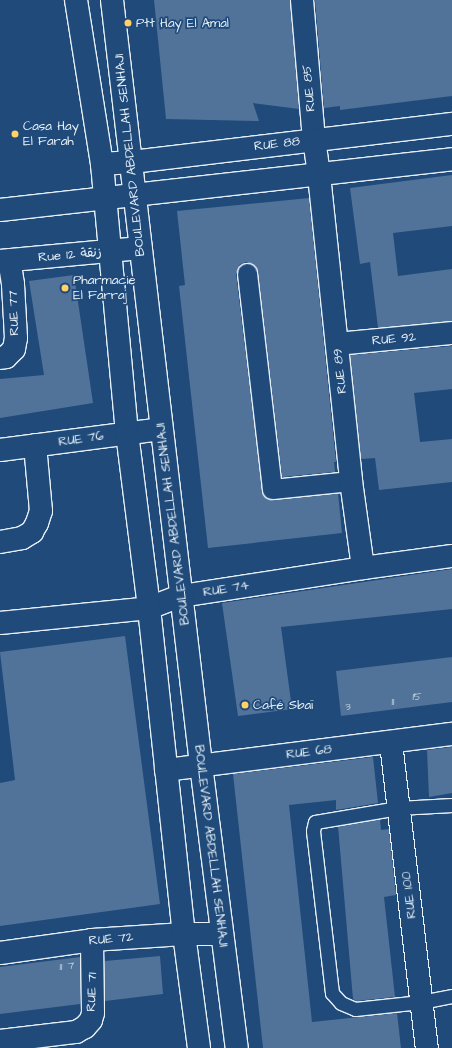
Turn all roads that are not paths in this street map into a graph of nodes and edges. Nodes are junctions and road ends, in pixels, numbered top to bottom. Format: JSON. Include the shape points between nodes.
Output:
{"nodes":[{"id":1,"x":76,"y":0,"type":"edge"},
{"id":2,"x":112,"y":0,"type":"edge"},
{"id":3,"x":302,"y":0,"type":"edge"},
{"id":4,"x":452,"y":124,"type":"edge"},
{"id":5,"x":314,"y":139,"type":"junction"},
{"id":6,"x":452,"y":159,"type":"edge"},
{"id":7,"x":132,"y":162,"type":"junction"},
{"id":8,"x":102,"y":164,"type":"junction"},
{"id":9,"x":319,"y":175,"type":"junction"},
{"id":10,"x":135,"y":195,"type":"junction"},
{"id":11,"x":104,"y":197,"type":"junction"},
{"id":12,"x":0,"y":210,"type":"edge"},
{"id":13,"x":140,"y":248,"type":"junction"},
{"id":14,"x":110,"y":252,"type":"junction"},
{"id":15,"x":4,"y":260,"type":"edge"},
{"id":16,"x":247,"y":273,"type":"dead end"},
{"id":17,"x":452,"y":333,"type":"edge"},
{"id":18,"x":337,"y":344,"type":"junction"},
{"id":19,"x":0,"y":358,"type":"edge"},
{"id":20,"x":161,"y":429,"type":"junction"},
{"id":21,"x":127,"y":433,"type":"junction"},
{"id":22,"x":35,"y":445,"type":"junction"},
{"id":23,"x":0,"y":450,"type":"edge"},
{"id":24,"x":351,"y":481,"type":"junction"},
{"id":25,"x":0,"y":542,"type":"edge"},
{"id":26,"x":452,"y":556,"type":"edge"},
{"id":27,"x":363,"y":568,"type":"junction"},
{"id":28,"x":181,"y":596,"type":"junction"},
{"id":29,"x":149,"y":608,"type":"junction"},
{"id":30,"x":0,"y":623,"type":"edge"},
{"id":31,"x":452,"y":734,"type":"edge"},
{"id":32,"x":391,"y":742,"type":"junction"},
{"id":33,"x":201,"y":765,"type":"junction"},
{"id":34,"x":166,"y":770,"type":"junction"},
{"id":35,"x":452,"y":805,"type":"edge"},
{"id":36,"x":398,"y":808,"type":"junction"},
{"id":37,"x":184,"y":934,"type":"junction"},
{"id":38,"x":222,"y":934,"type":"junction"},
{"id":39,"x":92,"y":940,"type":"junction"},
{"id":40,"x":0,"y":953,"type":"edge"},
{"id":41,"x":452,"y":996,"type":"edge"},
{"id":42,"x":421,"y":1002,"type":"junction"},
{"id":43,"x":0,"y":1041,"type":"edge"},
{"id":44,"x":199,"y":1048,"type":"edge"},
{"id":45,"x":237,"y":1048,"type":"edge"},
{"id":46,"x":427,"y":1048,"type":"edge"}],
"edges":[{"from":1,"to":8,"type":"street"},
{"from":2,"to":7,"type":"street","name":"BOULEVARD ABDELLAH SENHAJI"},
{"from":3,"to":5,"type":"street","name":"RUE 85"},
{"from":4,"to":5,"type":"street","name":"RUE 88"},
{"from":5,"to":7,"type":"street","name":"RUE 88"},
{"from":5,"to":9,"type":"street","name":"RUE 85"},
{"from":6,"to":9,"type":"street"},
{"from":7,"to":8,"type":"street","name":"RUE 88"},
{"from":7,"to":10,"type":"street","name":"BOULEVARD ABDELLAH SENHAJI"},
{"from":8,"to":11,"type":"street"},
{"from":9,"to":10,"type":"street"},
{"from":9,"to":18,"type":"street","name":"RUE 89"},
{"from":10,"to":11,"type":"street"},
{"from":10,"to":13,"type":"street","name":"BOULEVARD ABDELLAH SENHAJI"},
{"from":11,"to":12,"type":"street"},
{"from":11,"to":14,"type":"street"},
{"from":13,"to":14,"type":"street","name":"Rue 12 زنقة"},
{"from":13,"to":20,"type":"street","name":"BOULEVARD ABDELLAH SENHAJI"},
{"from":14,"to":15,"type":"street","name":"Rue 12 زنقة"},
{"from":14,"to":21,"type":"street"},
{"from":15,"to":19,"type":"street","name":"RUE 77","via":[[13,284],[16,338],[14,349],[6,357]]},
{"from":16,"to":24,"type":"street","via":[[272,489]]},
{"from":17,"to":18,"type":"street","name":"RUE 92"},
{"from":18,"to":24,"type":"street","name":"RUE 89"},
{"from":20,"to":21,"type":"street","name":"RUE 76"},
{"from":20,"to":28,"type":"street","name":"BOULEVARD ABDELLAH SENHAJI"},
{"from":21,"to":22,"type":"street","name":"RUE 76"},
{"from":21,"to":29,"type":"street"},
{"from":22,"to":23,"type":"street","name":"RUE 76"},
{"from":22,"to":25,"type":"street","via":[[41,511],[38,523],[32,532],[22,538]]},
{"from":24,"to":27,"type":"street","name":"RUE 89"},
{"from":26,"to":27,"type":"street","name":"RUE 74"},
{"from":27,"to":28,"type":"street","name":"RUE 74"},
{"from":28,"to":29,"type":"street","name":"RUE 74"},
{"from":28,"to":33,"type":"street","name":"BOULEVARD ABDELLAH SENHAJI"},
{"from":29,"to":30,"type":"street","name":"RUE 74"},
{"from":29,"to":34,"type":"street"},
{"from":31,"to":32,"type":"street","name":"RUE 68"},
{"from":32,"to":33,"type":"street","name":"RUE 68"},
{"from":32,"to":36,"type":"street","name":"RUE 100"},
{"from":33,"to":34,"type":"street","name":"RUE 68"},
{"from":33,"to":38,"type":"street","name":"BOULEVARD ABDELLAH SENHAJI"},
{"from":34,"to":37,"type":"street"},
{"from":35,"to":36,"type":"lane"},
{"from":36,"to":42,"type":"street","name":"RUE 100"},
{"from":36,"to":42,"type":"lane","via":[[315,822],[313,831],[332,993],[341,1003],[355,1009]]},
{"from":37,"to":38,"type":"street","name":"RUE 72"},
{"from":37,"to":39,"type":"street","name":"RUE 72"},
{"from":37,"to":44,"type":"street"},
{"from":38,"to":45,"type":"street","name":"BOULEVARD ABDELLAH SENHAJI"},
{"from":39,"to":40,"type":"street","name":"RUE 72"},
{"from":39,"to":43,"type":"street","name":"RUE 71","via":[[94,1005],[91,1020],[85,1027],[76,1032]]},
{"from":41,"to":42,"type":"lane"},
{"from":42,"to":46,"type":"street","name":"RUE 100"}]}
